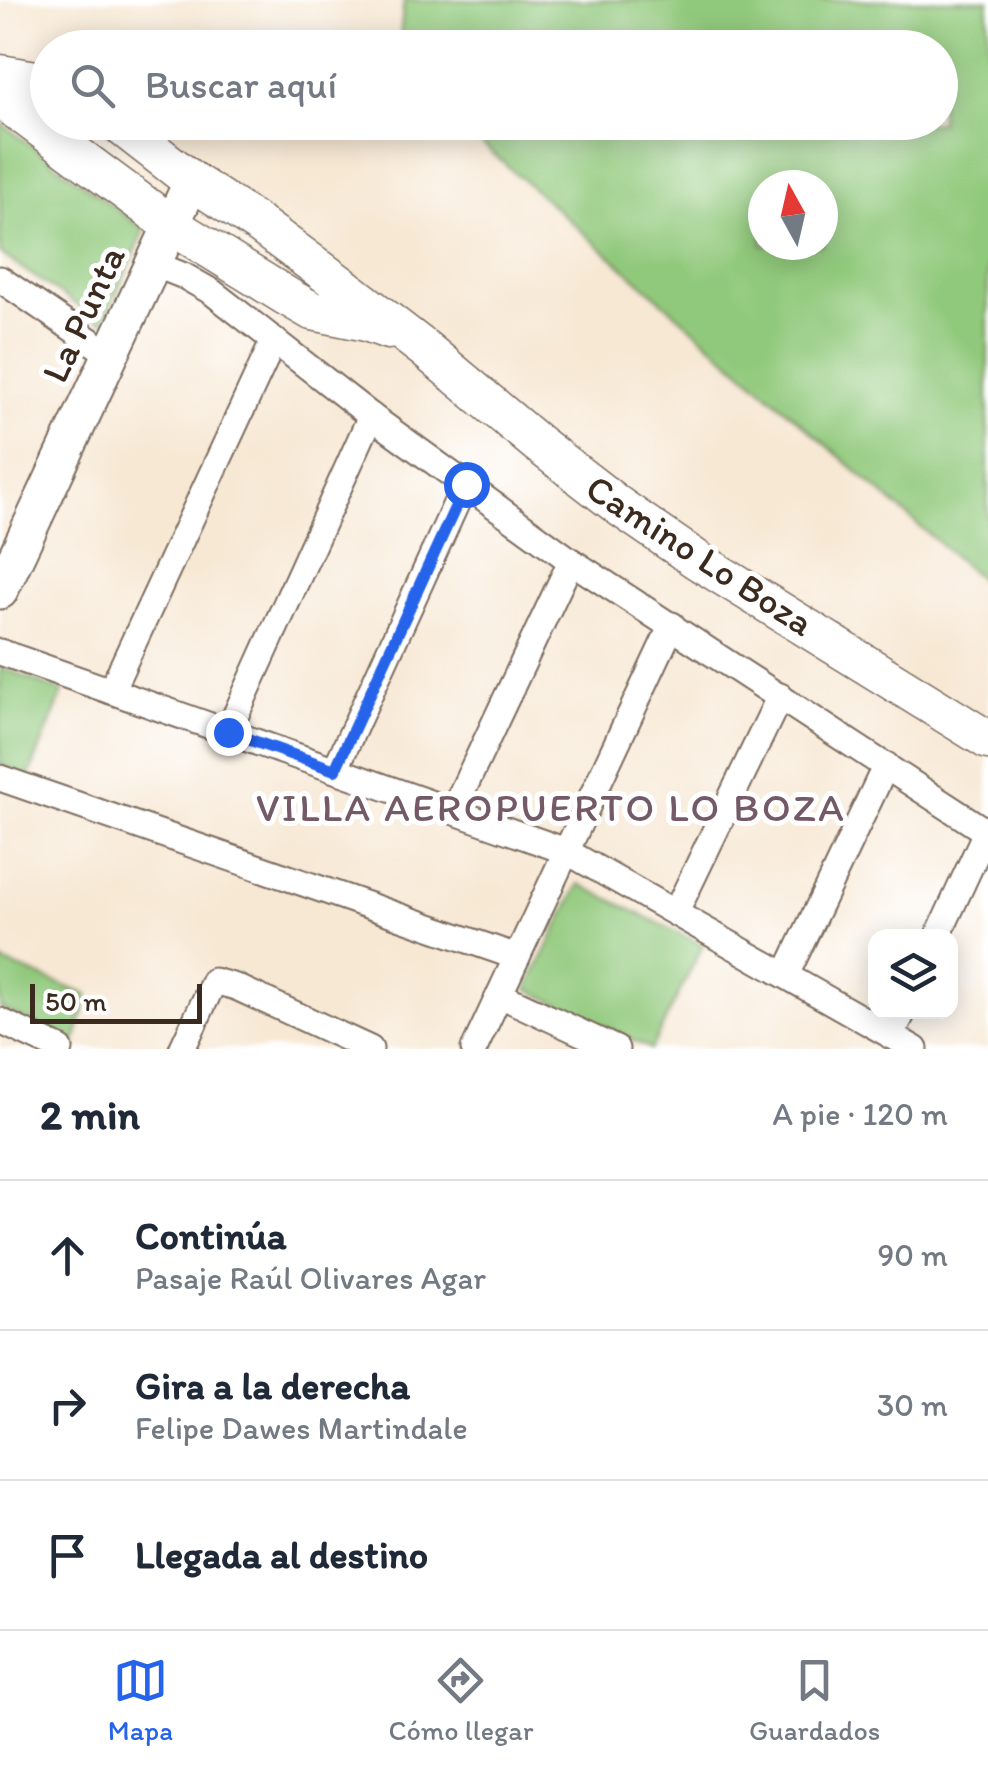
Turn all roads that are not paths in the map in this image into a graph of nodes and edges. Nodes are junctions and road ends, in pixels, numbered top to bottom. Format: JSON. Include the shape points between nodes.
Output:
{"nodes":[{"id":1,"x":0,"y":74,"type":"edge"},
{"id":2,"x":30,"y":79,"type":"edge"},
{"id":3,"x":0,"y":98,"type":"edge"},
{"id":4,"x":30,"y":120,"type":"edge"},
{"id":5,"x":57,"y":140,"type":"edge"},
{"id":6,"x":139,"y":140,"type":"edge"},
{"id":7,"x":192,"y":181,"type":"junction"},
{"id":8,"x":172,"y":225,"type":"junction"},
{"id":9,"x":154,"y":264,"type":"junction"},
{"id":10,"x":0,"y":278,"type":"edge"},
{"id":11,"x":274,"y":340,"type":"junction"},
{"id":12,"x":426,"y":350,"type":"junction"},
{"id":13,"x":111,"y":355,"type":"junction"},
{"id":14,"x":371,"y":416,"type":"junction"},
{"id":15,"x":466,"y":484,"type":"junction"},
{"id":16,"x":571,"y":560,"type":"junction"},
{"id":17,"x":0,"y":591,"type":"edge"},
{"id":18,"x":672,"y":625,"type":"junction"},
{"id":19,"x":0,"y":652,"type":"edge"},
{"id":20,"x":111,"y":691,"type":"junction"},
{"id":21,"x":780,"y":696,"type":"junction"},
{"id":22,"x":228,"y":732,"type":"junction"},
{"id":23,"x":988,"y":740,"type":"edge"},
{"id":24,"x":886,"y":765,"type":"junction"},
{"id":25,"x":335,"y":770,"type":"junction"},
{"id":26,"x":0,"y":778,"type":"edge"},
{"id":27,"x":453,"y":811,"type":"junction"},
{"id":28,"x":987,"y":832,"type":"edge"},
{"id":29,"x":566,"y":851,"type":"junction"},
{"id":30,"x":676,"y":912,"type":"junction"},
{"id":31,"x":941,"y":929,"type":"edge"},
{"id":32,"x":517,"y":957,"type":"junction"},
{"id":33,"x":786,"y":976,"type":"junction"},
{"id":34,"x":500,"y":994,"type":"junction"},
{"id":35,"x":900,"y":1019,"type":"edge"},
{"id":36,"x":0,"y":1021,"type":"edge"},
{"id":37,"x":892,"y":1036,"type":"junction"},
{"id":38,"x":60,"y":1049,"type":"edge"},
{"id":39,"x":182,"y":1049,"type":"edge"},
{"id":40,"x":370,"y":1049,"type":"edge"},
{"id":41,"x":474,"y":1049,"type":"edge"},
{"id":42,"x":616,"y":1049,"type":"edge"},
{"id":43,"x":914,"y":1049,"type":"edge"}],
"edges":[{"from":1,"to":2,"type":"main road"},
{"from":3,"to":4,"type":"main road","name":"Camino Lo Boza"},
{"from":5,"to":8,"type":"main road","name":"Camino Lo Boza"},
{"from":6,"to":7,"type":"main road","name":"Camino Lo Boza"},
{"from":7,"to":8,"type":"street","name":"La Punta"},
{"from":7,"to":12,"type":"main road","name":"Camino Lo Boza"},
{"from":8,"to":9,"type":"street","name":"La Punta"},
{"from":8,"to":12,"type":"main road","name":"Camino Lo Boza","via":[[312,312],[366,322]]},
{"from":9,"to":11,"type":"street","via":[[198,283]]},
{"from":9,"to":13,"type":"street","name":"La Punta"},
{"from":10,"to":13,"type":"street"},
{"from":11,"to":14,"type":"street"},
{"from":11,"to":20,"type":"street"},
{"from":12,"to":23,"type":"main road","name":"Camino Lo Boza","via":[[632,516]]},
{"from":13,"to":17,"type":"street","name":"La Punta"},
{"from":14,"to":15,"type":"street"},
{"from":14,"to":22,"type":"street"},
{"from":15,"to":16,"type":"street"},
{"from":15,"to":25,"type":"street"},
{"from":16,"to":18,"type":"street"},
{"from":16,"to":27,"type":"street"},
{"from":18,"to":21,"type":"street"},
{"from":18,"to":29,"type":"street"},
{"from":19,"to":20,"type":"street"},
{"from":20,"to":22,"type":"street"},
{"from":21,"to":24,"type":"street"},
{"from":21,"to":30,"type":"street"},
{"from":22,"to":25,"type":"street"},
{"from":24,"to":28,"type":"street"},
{"from":24,"to":33,"type":"street"},
{"from":25,"to":27,"type":"street"},
{"from":26,"to":32,"type":"street"},
{"from":27,"to":29,"type":"street"},
{"from":28,"to":31,"type":"street"},
{"from":29,"to":30,"type":"street"},
{"from":29,"to":32,"type":"street"},
{"from":30,"to":33,"type":"street"},
{"from":32,"to":34,"type":"street"},
{"from":33,"to":37,"type":"street"},
{"from":34,"to":41,"type":"street"},
{"from":34,"to":42,"type":"street"},
{"from":35,"to":37,"type":"street"},
{"from":36,"to":38,"type":"street"},
{"from":37,"to":43,"type":"street"},
{"from":39,"to":40,"type":"street","via":[[214,981]]}]}
